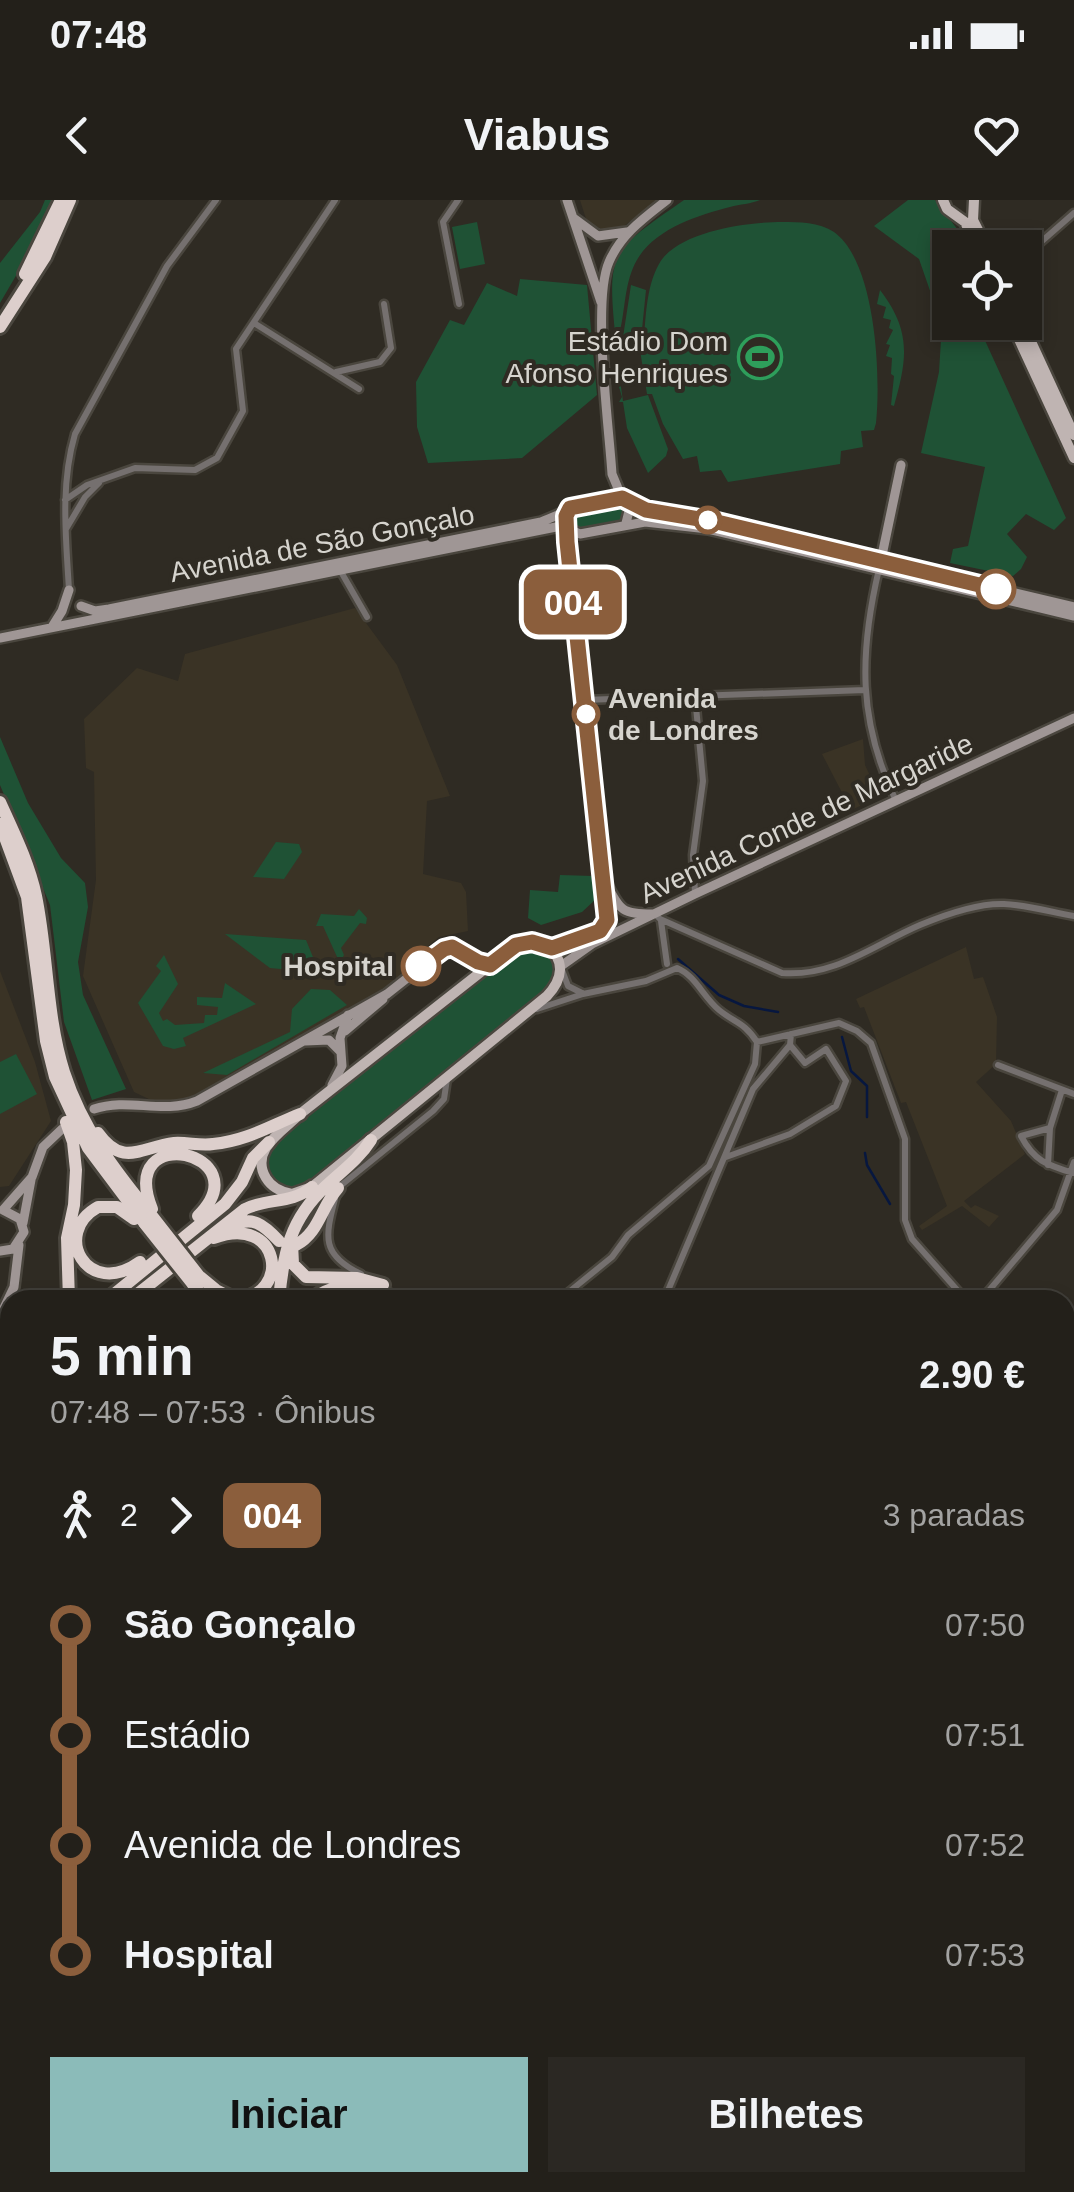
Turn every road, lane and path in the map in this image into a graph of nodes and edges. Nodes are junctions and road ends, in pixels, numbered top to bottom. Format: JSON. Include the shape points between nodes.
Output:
{"nodes":[{"id":1,"x":61,"y":200,"type":"edge"},
{"id":2,"x":70,"y":200,"type":"edge"},
{"id":3,"x":216,"y":200,"type":"edge"},
{"id":4,"x":335,"y":200,"type":"edge"},
{"id":5,"x":458,"y":200,"type":"edge"},
{"id":6,"x":567,"y":200,"type":"edge"},
{"id":7,"x":667,"y":200,"type":"edge"},
{"id":8,"x":942,"y":200,"type":"edge"},
{"id":9,"x":974,"y":202,"type":"edge"},
{"id":10,"x":953,"y":213,"type":"junction"},
{"id":11,"x":1073,"y":213,"type":"edge"},
{"id":12,"x":573,"y":218,"type":"junction"},
{"id":13,"x":968,"y":230,"type":"edge"},
{"id":14,"x":978,"y":230,"type":"edge"},
{"id":15,"x":627,"y":232,"type":"junction"},
{"id":16,"x":1042,"y":241,"type":"edge"},
{"id":17,"x":601,"y":303,"type":"junction"},
{"id":18,"x":384,"y":304,"type":"dead end"},
{"id":19,"x":458,"y":304,"type":"dead end"},
{"id":20,"x":0,"y":311,"type":"edge"},
{"id":21,"x":254,"y":323,"type":"junction"},
{"id":22,"x":0,"y":326,"type":"edge"},
{"id":23,"x":1019,"y":340,"type":"edge"},
{"id":24,"x":1030,"y":340,"type":"edge"},
{"id":25,"x":335,"y":372,"type":"junction"},
{"id":26,"x":359,"y":388,"type":"dead end"},
{"id":27,"x":1074,"y":435,"type":"edge"},
{"id":28,"x":1074,"y":458,"type":"edge"},
{"id":29,"x":901,"y":464,"type":"dead end"},
{"id":30,"x":612,"y":474,"type":"junction"},
{"id":31,"x":100,"y":482,"type":"junction"},
{"id":32,"x":85,"y":498,"type":"junction"},
{"id":33,"x":65,"y":500,"type":"junction"},
{"id":34,"x":605,"y":500,"type":"junction"},
{"id":35,"x":625,"y":500,"type":"junction"},
{"id":36,"x":570,"y":508,"type":"junction"},
{"id":37,"x":626,"y":523,"type":"junction"},
{"id":38,"x":567,"y":527,"type":"junction"},
{"id":39,"x":544,"y":528,"type":"junction"},
{"id":40,"x":66,"y":530,"type":"junction"},
{"id":41,"x":567,"y":542,"type":"junction"},
{"id":42,"x":880,"y":565,"type":"junction"},
{"id":43,"x":340,"y":569,"type":"junction"},
{"id":44,"x":69,"y":590,"type":"junction"},
{"id":45,"x":79,"y":605,"type":"junction"},
{"id":46,"x":1074,"y":607,"type":"edge"},
{"id":47,"x":63,"y":609,"type":"junction"},
{"id":48,"x":1074,"y":616,"type":"edge"},
{"id":49,"x":367,"y":617,"type":"dead end"},
{"id":50,"x":74,"y":623,"type":"junction"},
{"id":51,"x":52,"y":627,"type":"junction"},
{"id":52,"x":0,"y":638,"type":"edge"},
{"id":53,"x":865,"y":690,"type":"junction"},
{"id":54,"x":695,"y":696,"type":"junction"},
{"id":55,"x":584,"y":700,"type":"junction"},
{"id":56,"x":1074,"y":718,"type":"edge"},
{"id":57,"x":896,"y":801,"type":"junction"},
{"id":58,"x":0,"y":802,"type":"edge"},
{"id":59,"x":0,"y":824,"type":"edge"},
{"id":60,"x":603,"y":877,"type":"junction"},
{"id":61,"x":695,"y":894,"type":"junction"},
{"id":62,"x":658,"y":916,"type":"junction"},
{"id":63,"x":1074,"y":916,"type":"edge"},
{"id":64,"x":552,"y":948,"type":"junction"},
{"id":65,"x":666,"y":964,"type":"dead end"},
{"id":66,"x":490,"y":965,"type":"junction"},
{"id":67,"x":560,"y":966,"type":"junction"},
{"id":68,"x":387,"y":994,"type":"junction"},
{"id":69,"x":583,"y":994,"type":"junction"},
{"id":70,"x":528,"y":1011,"type":"junction"},
{"id":71,"x":348,"y":1014,"type":"junction"},
{"id":72,"x":343,"y":1032,"type":"junction"},
{"id":73,"x":791,"y":1034,"type":"junction"},
{"id":74,"x":302,"y":1041,"type":"junction"},
{"id":75,"x":757,"y":1042,"type":"junction"},
{"id":76,"x":790,"y":1045,"type":"junction"},
{"id":77,"x":342,"y":1053,"type":"junction"},
{"id":78,"x":998,"y":1066,"type":"dead end"},
{"id":79,"x":447,"y":1078,"type":"junction"},
{"id":80,"x":1062,"y":1090,"type":"junction"},
{"id":81,"x":67,"y":1093,"type":"junction"},
{"id":82,"x":1074,"y":1094,"type":"edge"},
{"id":83,"x":320,"y":1098,"type":"junction"},
{"id":84,"x":94,"y":1109,"type":"dead end"},
{"id":85,"x":300,"y":1114,"type":"junction"},
{"id":86,"x":1050,"y":1128,"type":"junction"},
{"id":87,"x":62,"y":1129,"type":"dead end"},
{"id":88,"x":371,"y":1140,"type":"junction"},
{"id":89,"x":269,"y":1142,"type":"junction"},
{"id":90,"x":725,"y":1157,"type":"junction"},
{"id":91,"x":1074,"y":1162,"type":"edge"},
{"id":92,"x":1048,"y":1166,"type":"junction"},
{"id":93,"x":1073,"y":1174,"type":"edge"},
{"id":94,"x":32,"y":1177,"type":"junction"},
{"id":95,"x":312,"y":1188,"type":"junction"},
{"id":96,"x":338,"y":1188,"type":"junction"},
{"id":97,"x":2,"y":1210,"type":"edge"},
{"id":98,"x":305,"y":1210,"type":"junction"},
{"id":99,"x":148,"y":1220,"type":"junction"},
{"id":100,"x":23,"y":1225,"type":"junction"},
{"id":101,"x":188,"y":1231,"type":"junction"},
{"id":102,"x":225,"y":1233,"type":"junction"},
{"id":103,"x":207,"y":1240,"type":"junction"},
{"id":104,"x":280,"y":1241,"type":"dead end"},
{"id":105,"x":18,"y":1244,"type":"junction"},
{"id":106,"x":296,"y":1245,"type":"dead end"},
{"id":107,"x":0,"y":1251,"type":"edge"},
{"id":108,"x":156,"y":1258,"type":"junction"},
{"id":109,"x":165,"y":1272,"type":"junction"},
{"id":110,"x":14,"y":1277,"type":"junction"},
{"id":111,"x":195,"y":1280,"type":"junction"},
{"id":112,"x":382,"y":1286,"type":"junction"},
{"id":113,"x":13,"y":1290,"type":"edge"},
{"id":114,"x":69,"y":1290,"type":"edge"},
{"id":115,"x":119,"y":1290,"type":"edge"},
{"id":116,"x":142,"y":1290,"type":"edge"},
{"id":117,"x":152,"y":1290,"type":"edge"},
{"id":118,"x":198,"y":1290,"type":"edge"},
{"id":119,"x":206,"y":1290,"type":"edge"},
{"id":120,"x":216,"y":1290,"type":"edge"},
{"id":121,"x":261,"y":1290,"type":"edge"},
{"id":122,"x":280,"y":1290,"type":"edge"},
{"id":123,"x":329,"y":1290,"type":"edge"},
{"id":124,"x":377,"y":1290,"type":"edge"},
{"id":125,"x":387,"y":1290,"type":"edge"},
{"id":126,"x":571,"y":1290,"type":"edge"},
{"id":127,"x":668,"y":1290,"type":"edge"},
{"id":128,"x":957,"y":1290,"type":"edge"},
{"id":129,"x":989,"y":1290,"type":"edge"}],
"edges":[{"from":1,"to":20,"type":"highway"},
{"from":2,"to":22,"type":"highway","via":[[45,257]]},
{"from":3,"to":33,"type":"street","via":[[167,266],[75,434]]},
{"from":4,"to":21,"type":"street"},
{"from":5,"to":19,"type":"street","via":[[443,222]]},
{"from":6,"to":12,"type":"street"},
{"from":7,"to":15,"type":"street"},
{"from":8,"to":10,"type":"main road"},
{"from":9,"to":10,"type":"main road"},
{"from":9,"to":14,"type":"main road"},
{"from":10,"to":13,"type":"main road"},
{"from":11,"to":16,"type":"street"},
{"from":12,"to":15,"type":"street","via":[[598,236]]},
{"from":12,"to":17,"type":"street"},
{"from":15,"to":17,"type":"street","via":[[608,264]]},
{"from":17,"to":30,"type":"street"},
{"from":18,"to":25,"type":"street","via":[[392,348],[380,362]]},
{"from":21,"to":25,"type":"street"},
{"from":21,"to":31,"type":"street","via":[[236,350],[243,411],[217,458],[196,470],[135,468]]},
{"from":23,"to":28,"type":"main road"},
{"from":24,"to":27,"type":"main road"},
{"from":25,"to":26,"type":"street"},
{"from":29,"to":42,"type":"street"},
{"from":30,"to":34,"type":"street"},
{"from":30,"to":35,"type":"street"},
{"from":31,"to":32,"type":"street"},
{"from":31,"to":33,"type":"street"},
{"from":32,"to":33,"type":"street"},
{"from":32,"to":40,"type":"street"},
{"from":33,"to":40,"type":"street"},
{"from":34,"to":35,"type":"street","name":"Avenida de São Gonçalo"},
{"from":34,"to":36,"type":"street","name":"Avenida de São Gonçalo"},
{"from":35,"to":37,"type":"street","via":[[631,513]]},
{"from":35,"to":42,"type":"street"},
{"from":36,"to":38,"type":"street"},
{"from":36,"to":45,"type":"street","name":"Avenida de São Gonçalo","via":[[541,522],[110,609]]},
{"from":37,"to":38,"type":"street","name":"Avenida de São Gonçalo","via":[[580,534]]},
{"from":37,"to":42,"type":"street","via":[[708,529]]},
{"from":38,"to":39,"type":"street","name":"Avenida de São Gonçalo"},
{"from":38,"to":41,"type":"street"},
{"from":39,"to":41,"type":"street","via":[[563,530]]},
{"from":39,"to":43,"type":"street","name":"Avenida de São Gonçalo"},
{"from":40,"to":44,"type":"street"},
{"from":41,"to":55,"type":"street"},
{"from":42,"to":46,"type":"street"},
{"from":42,"to":48,"type":"street"},
{"from":42,"to":53,"type":"street","via":[[867,621]]},
{"from":43,"to":49,"type":"street"},
{"from":43,"to":50,"type":"street","name":"Avenida de São Gonçalo"},
{"from":44,"to":45,"type":"street"},
{"from":44,"to":47,"type":"street"},
{"from":45,"to":47,"type":"street"},
{"from":45,"to":50,"type":"street","via":[[83,614]]},
{"from":47,"to":50,"type":"street","via":[[64,619]]},
{"from":47,"to":51,"type":"street"},
{"from":50,"to":51,"type":"street","name":"Avenida de São Gonçalo"},
{"from":51,"to":52,"type":"street","name":"Avenida de São Gonçalo"},
{"from":53,"to":54,"type":"street"},
{"from":53,"to":57,"type":"street","via":[[872,742]]},
{"from":54,"to":55,"type":"street"},
{"from":54,"to":61,"type":"street","via":[[702,781]]},
{"from":55,"to":60,"type":"street"},
{"from":56,"to":57,"type":"street","name":"Avenida Conde de Margaride"},
{"from":57,"to":61,"type":"street","name":"Avenida Conde de Margaride"},
{"from":58,"to":81,"type":"highway","via":[[36,894]]},
{"from":59,"to":81,"type":"highway","via":[[27,897],[46,1041]]},
{"from":60,"to":62,"type":"street","via":[[619,908]]},
{"from":60,"to":64,"type":"street","via":[[607,920],[600,931]]},
{"from":61,"to":62,"type":"street","name":"Avenida Conde de Margaride"},
{"from":62,"to":63,"type":"street","via":[[782,974],[796,974],[838,967],[922,924],[979,908],[1003,904]]},
{"from":62,"to":65,"type":"street"},
{"from":62,"to":67,"type":"street","name":"Avenida Conde de Margaride"},
{"from":64,"to":66,"type":"main road","via":[[522,943]]},
{"from":64,"to":67,"type":"main road"},
{"from":66,"to":68,"type":"street","via":[[444,949]]},
{"from":66,"to":83,"type":"main road"},
{"from":67,"to":69,"type":"street","via":[[568,986]]},
{"from":67,"to":70,"type":"main road","via":[[557,984]]},
{"from":68,"to":71,"type":"street"},
{"from":68,"to":72,"type":"street"},
{"from":69,"to":70,"type":"street"},
{"from":69,"to":75,"type":"street","via":[[676,968],[721,1012],[746,1024]]},
{"from":70,"to":79,"type":"main road"},
{"from":71,"to":72,"type":"street"},
{"from":71,"to":74,"type":"street"},
{"from":72,"to":77,"type":"street"},
{"from":73,"to":75,"type":"street"},
{"from":73,"to":76,"type":"street"},
{"from":73,"to":128,"type":"street","via":[[839,1023],[871,1043],[905,1139],[905,1220],[912,1239]]},
{"from":74,"to":77,"type":"street","via":[[329,1040]]},
{"from":74,"to":84,"type":"street","via":[[190,1104]]},
{"from":75,"to":126,"type":"street","via":[[755,1064],[708,1166]]},
{"from":76,"to":90,"type":"street","via":[[753,1089]]},
{"from":76,"to":90,"type":"street","via":[[805,1063],[826,1049],[846,1081],[836,1106],[790,1134]]},
{"from":77,"to":83,"type":"street","via":[[338,1078]]},
{"from":78,"to":80,"type":"street"},
{"from":79,"to":88,"type":"main road"},
{"from":79,"to":96,"type":"street","via":[[434,1111]]},
{"from":80,"to":82,"type":"street"},
{"from":80,"to":86,"type":"street"},
{"from":81,"to":85,"type":"highway","via":[[80,1100],[108,1145],[126,1153],[238,1140]]},
{"from":81,"to":99,"type":"highway"},
{"from":81,"to":114,"type":"highway","via":[[61,1107],[76,1170],[66,1238]]},
{"from":83,"to":85,"type":"main road"},
{"from":85,"to":89,"type":"main road"},
{"from":86,"to":92,"type":"street"},
{"from":86,"to":92,"type":"street","via":[[1020,1136]]},
{"from":87,"to":94,"type":"street","via":[[43,1148]]},
{"from":88,"to":95,"type":"main road"},
{"from":88,"to":98,"type":"highway"},
{"from":89,"to":95,"type":"main road","via":[[261,1160],[270,1184],[292,1194]]},
{"from":89,"to":101,"type":"highway","via":[[236,1193]]},
{"from":90,"to":127,"type":"street"},
{"from":91,"to":93,"type":"street"},
{"from":92,"to":93,"type":"street"},
{"from":93,"to":129,"type":"street","via":[[1057,1210]]},
{"from":94,"to":97,"type":"street"},
{"from":94,"to":100,"type":"street"},
{"from":95,"to":103,"type":"highway","via":[[250,1206]]},
{"from":96,"to":106,"type":"highway","via":[[312,1233]]},
{"from":96,"to":112,"type":"street","via":[[330,1250]]},
{"from":97,"to":100,"type":"street"},
{"from":98,"to":112,"type":"highway","via":[[290,1254],[301,1274]]},
{"from":98,"to":122,"type":"highway","via":[[286,1246]]},
{"from":99,"to":101,"type":"highway","via":[[150,1169],[170,1154],[194,1155],[208,1168],[213,1186],[208,1206]]},
{"from":99,"to":108,"type":"highway","via":[[98,1207],[78,1229],[78,1251],[88,1266],[108,1276]]},
{"from":99,"to":111,"type":"highway","bridge":true},
{"from":100,"to":105,"type":"street"},
{"from":101,"to":108,"type":"highway"},
{"from":102,"to":103,"type":"highway"},
{"from":102,"to":104,"type":"highway","via":[[255,1222]]},
{"from":102,"to":121,"type":"highway","via":[[245,1232],[264,1245],[272,1264]]},
{"from":103,"to":109,"type":"highway"},
{"from":105,"to":107,"type":"street"},
{"from":105,"to":110,"type":"street"},
{"from":107,"to":110,"type":"street"},
{"from":108,"to":115,"type":"highway"},
{"from":109,"to":116,"type":"highway"},
{"from":109,"to":117,"type":"highway"},
{"from":110,"to":113,"type":"street"},
{"from":111,"to":118,"type":"highway"},
{"from":111,"to":119,"type":"highway"},
{"from":111,"to":120,"type":"highway"},
{"from":112,"to":125,"type":"street"},
{"from":123,"to":124,"type":"highway"}]}
